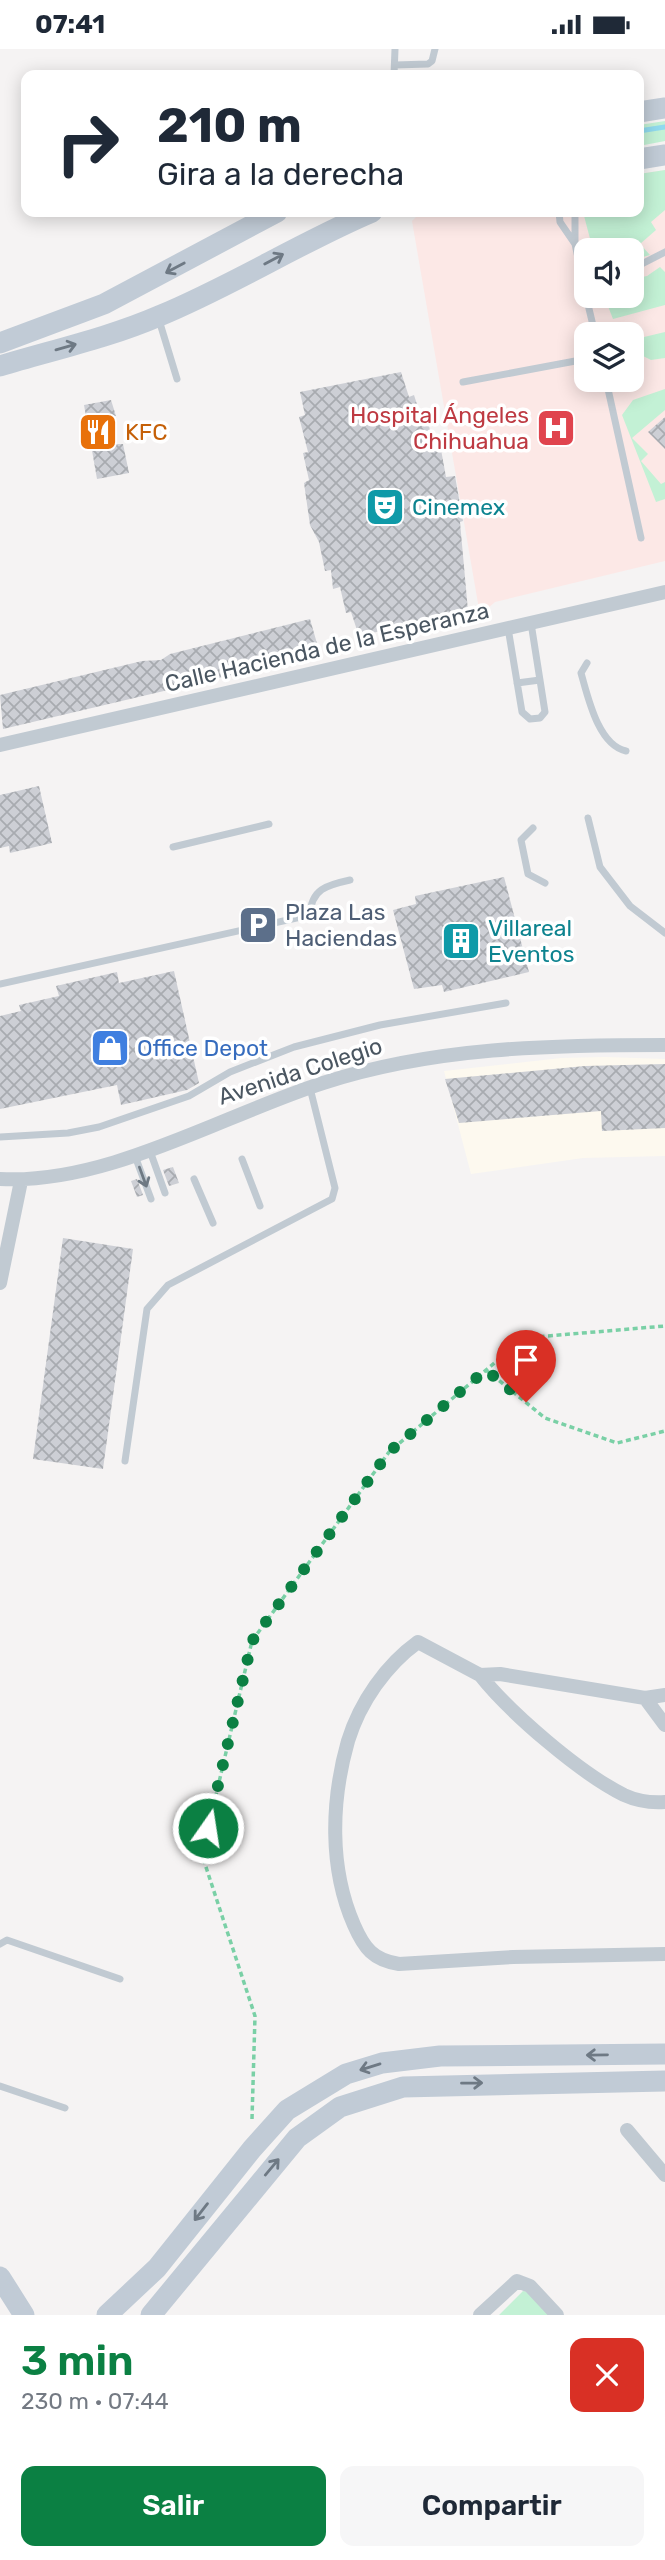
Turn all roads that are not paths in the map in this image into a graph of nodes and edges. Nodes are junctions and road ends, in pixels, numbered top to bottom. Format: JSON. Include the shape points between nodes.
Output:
{"nodes":[{"id":1,"x":395,"y":49,"type":"edge"},
{"id":2,"x":435,"y":49,"type":"edge"},
{"id":3,"x":394,"y":65,"type":"junction"},
{"id":4,"x":394,"y":70,"type":"edge"},
{"id":5,"x":665,"y":108,"type":"edge"},
{"id":6,"x":644,"y":111,"type":"edge"},
{"id":7,"x":665,"y":155,"type":"edge"},
{"id":8,"x":644,"y":158,"type":"edge"},
{"id":9,"x":268,"y":217,"type":"edge"},
{"id":10,"x":360,"y":217,"type":"edge"},
{"id":11,"x":560,"y":217,"type":"edge"},
{"id":12,"x":575,"y":217,"type":"edge"},
{"id":13,"x":575,"y":238,"type":"edge"},
{"id":14,"x":574,"y":243,"type":"edge"},
{"id":15,"x":665,"y":252,"type":"edge"},
{"id":16,"x":644,"y":263,"type":"edge"},
{"id":17,"x":159,"y":317,"type":"junction"},
{"id":18,"x":2,"y":336,"type":"edge"},
{"id":19,"x":574,"y":361,"type":"edge"},
{"id":20,"x":7,"y":364,"type":"edge"},
{"id":21,"x":177,"y":379,"type":"dead end"},
{"id":22,"x":463,"y":382,"type":"dead end"},
{"id":23,"x":609,"y":392,"type":"edge"},
{"id":24,"x":641,"y":538,"type":"dead end"},
{"id":25,"x":665,"y":592,"type":"edge"},
{"id":26,"x":531,"y":623,"type":"junction"},
{"id":27,"x":508,"y":628,"type":"junction"},
{"id":28,"x":587,"y":663,"type":"dead end"},
{"id":29,"x":540,"y":680,"type":"junction"},
{"id":30,"x":517,"y":683,"type":"junction"},
{"id":31,"x":0,"y":745,"type":"edge"},
{"id":32,"x":626,"y":751,"type":"dead end"},
{"id":33,"x":588,"y":818,"type":"dead end"},
{"id":34,"x":269,"y":824,"type":"dead end"},
{"id":35,"x":533,"y":828,"type":"dead end"},
{"id":36,"x":173,"y":847,"type":"dead end"},
{"id":37,"x":351,"y":880,"type":"dead end"},
{"id":38,"x":545,"y":883,"type":"dead end"},
{"id":39,"x":665,"y":933,"type":"edge"},
{"id":40,"x":0,"y":984,"type":"edge"},
{"id":41,"x":506,"y":1003,"type":"dead end"},
{"id":42,"x":665,"y":1045,"type":"edge"},
{"id":43,"x":310,"y":1088,"type":"junction"},
{"id":44,"x":0,"y":1136,"type":"edge"},
{"id":45,"x":150,"y":1151,"type":"junction"},
{"id":46,"x":135,"y":1155,"type":"junction"},
{"id":47,"x":242,"y":1160,"type":"dead end"},
{"id":48,"x":0,"y":1179,"type":"edge"},
{"id":49,"x":194,"y":1179,"type":"dead end"},
{"id":50,"x":22,"y":1181,"type":"junction"},
{"id":51,"x":165,"y":1193,"type":"dead end"},
{"id":52,"x":150,"y":1199,"type":"dead end"},
{"id":53,"x":260,"y":1206,"type":"dead end"},
{"id":54,"x":213,"y":1223,"type":"dead end"},
{"id":55,"x":0,"y":1283,"type":"edge"},
{"id":56,"x":125,"y":1461,"type":"dead end"},
{"id":57,"x":480,"y":1675,"type":"junction"},
{"id":58,"x":665,"y":1695,"type":"edge"},
{"id":59,"x":645,"y":1698,"type":"junction"},
{"id":60,"x":665,"y":1725,"type":"edge"},
{"id":61,"x":665,"y":1802,"type":"edge"},
{"id":62,"x":0,"y":1944,"type":"edge"},
{"id":63,"x":665,"y":1954,"type":"edge"},
{"id":64,"x":120,"y":1979,"type":"dead end"},
{"id":65,"x":665,"y":2054,"type":"edge"},
{"id":66,"x":665,"y":2081,"type":"edge"},
{"id":67,"x":0,"y":2086,"type":"edge"},
{"id":68,"x":65,"y":2108,"type":"dead end"},
{"id":69,"x":627,"y":2130,"type":"dead end"},
{"id":70,"x":665,"y":2175,"type":"edge"},
{"id":71,"x":0,"y":2277,"type":"edge"},
{"id":72,"x":24,"y":2315,"type":"edge"},
{"id":73,"x":107,"y":2315,"type":"edge"},
{"id":74,"x":151,"y":2315,"type":"edge"},
{"id":75,"x":480,"y":2315,"type":"edge"},
{"id":76,"x":557,"y":2315,"type":"edge"}],
"edges":[{"from":1,"to":3,"type":"lane"},
{"from":2,"to":3,"type":"lane","via":[[428,64]]},
{"from":3,"to":4,"type":"lane"},
{"from":5,"to":6,"type":"street"},
{"from":7,"to":8,"type":"street"},
{"from":9,"to":18,"type":"street","one_way":true,"via":[[104,304],[38,330]]},
{"from":17,"to":10,"type":"street","one_way":true},
{"from":11,"to":14,"type":"lane"},
{"from":12,"to":13,"type":"lane"},
{"from":15,"to":16,"type":"lane"},
{"from":20,"to":17,"type":"street","one_way":true},
{"from":17,"to":21,"type":"lane"},
{"from":18,"to":20,"type":"street"},
{"from":19,"to":22,"type":"lane"},
{"from":23,"to":24,"type":"lane"},
{"from":25,"to":26,"type":"street","name":"Calle Hacienda de la Esperanza"},
{"from":26,"to":27,"type":"street","name":"Calle Hacienda de la Esperanza"},
{"from":26,"to":29,"type":"lane"},
{"from":27,"to":30,"type":"lane"},
{"from":27,"to":31,"type":"street","name":"Calle Hacienda de la Esperanza"},
{"from":28,"to":32,"type":"lane","via":[[581,673],[591,706],[609,742]]},
{"from":29,"to":30,"type":"lane"},
{"from":29,"to":30,"type":"lane","via":[[545,712],[540,718],[530,719],[522,712]]},
{"from":33,"to":39,"type":"lane","via":[[600,866],[630,907]]},
{"from":34,"to":36,"type":"lane"},
{"from":35,"to":38,"type":"lane","via":[[521,840],[528,874]]},
{"from":37,"to":40,"type":"lane","via":[[321,888],[310,901],[310,915]]},
{"from":41,"to":44,"type":"lane","via":[[380,1025],[294,1047],[230,1072],[189,1096],[99,1127]]},
{"from":42,"to":43,"type":"street","name":"Avenida Colegio","via":[[573,1045],[462,1053],[387,1065]]},
{"from":43,"to":45,"type":"street","name":"Avenida Colegio"},
{"from":43,"to":56,"type":"lane","via":[[335,1188],[332,1199],[168,1285],[153,1298],[147,1308]]},
{"from":45,"to":46,"type":"street","name":"Avenida Colegio"},
{"from":45,"to":51,"type":"lane"},
{"from":46,"to":50,"type":"street","name":"Avenida Colegio"},
{"from":46,"to":52,"type":"lane","one_way":true},
{"from":47,"to":53,"type":"lane"},
{"from":48,"to":50,"type":"street","name":"Avenida Colegio"},
{"from":49,"to":54,"type":"lane"},
{"from":50,"to":55,"type":"street"},
{"from":57,"to":59,"type":"street","via":[[500,1674]]},
{"from":57,"to":61,"type":"street","via":[[496,1696],[579,1765],[624,1795],[649,1803]]},
{"from":57,"to":63,"type":"street","via":[[418,1642],[396,1658],[377,1684],[349,1740],[335,1861],[342,1899],[363,1944],[384,1962],[399,1964]]},
{"from":58,"to":59,"type":"street"},
{"from":59,"to":60,"type":"street"},
{"from":62,"to":64,"type":"lane","via":[[7,1940]]},
{"from":65,"to":73,"type":"street","one_way":true,"via":[[440,2056],[382,2063],[346,2074],[287,2111],[157,2268]]},
{"from":74,"to":66,"type":"street","one_way":true,"via":[[297,2138],[340,2107],[373,2094],[429,2084]]},
{"from":67,"to":68,"type":"lane"},
{"from":69,"to":70,"type":"street"},
{"from":71,"to":72,"type":"street"},
{"from":75,"to":76,"type":"street","via":[[517,2281],[530,2286]]}]}
